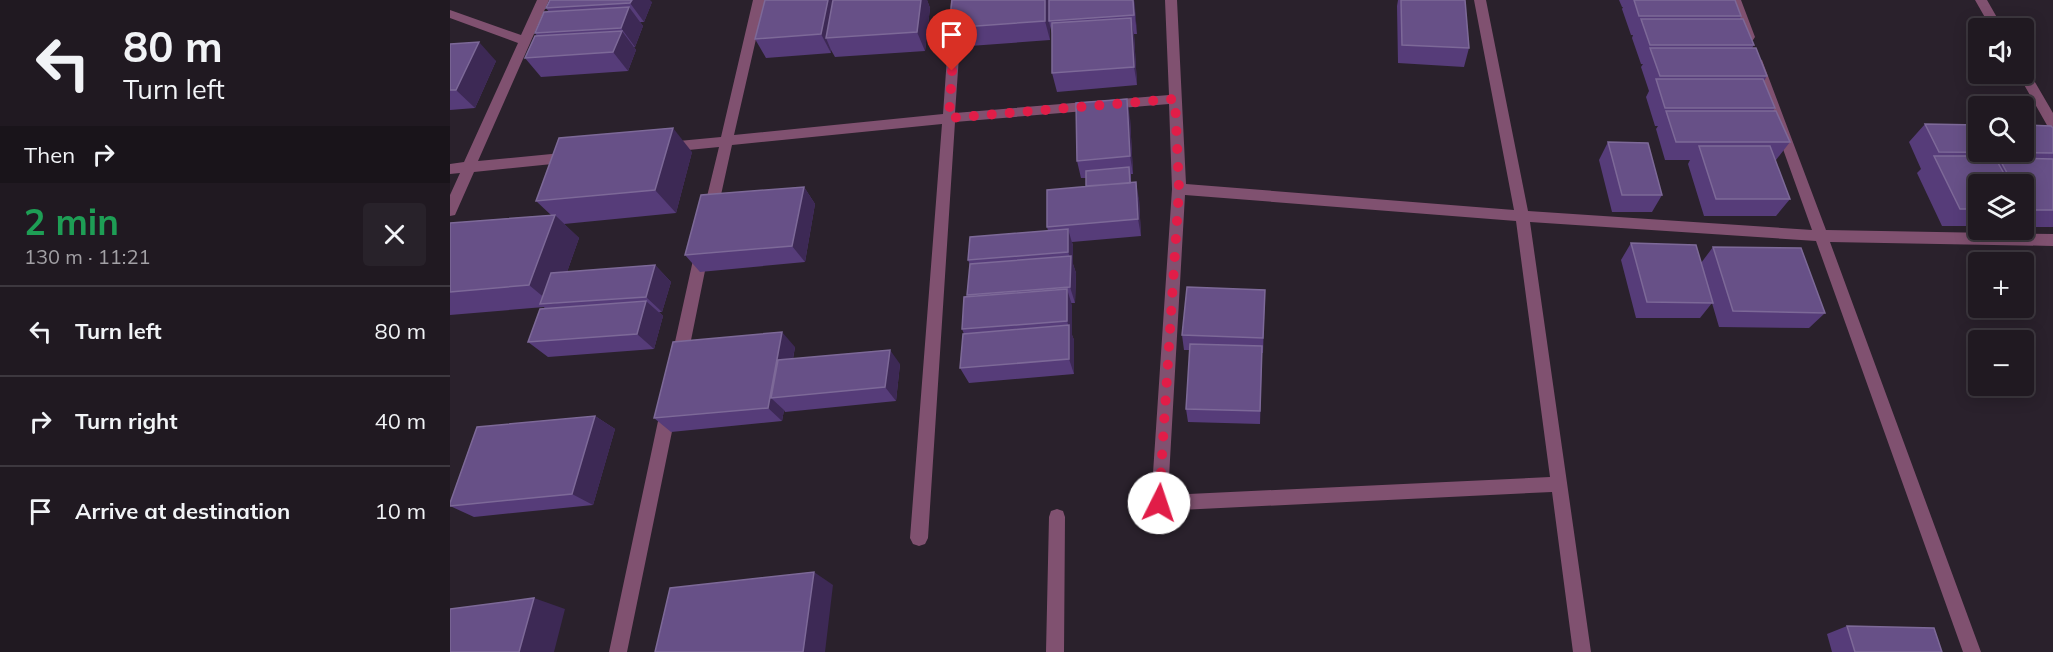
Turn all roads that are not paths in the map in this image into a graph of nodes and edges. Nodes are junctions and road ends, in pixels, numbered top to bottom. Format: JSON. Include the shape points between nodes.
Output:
{"nodes":[{"id":1,"x":543,"y":0,"type":"edge"},
{"id":2,"x":759,"y":0,"type":"edge"},
{"id":3,"x":957,"y":0,"type":"edge"},
{"id":4,"x":1171,"y":0,"type":"edge"},
{"id":5,"x":1480,"y":0,"type":"edge"},
{"id":6,"x":1735,"y":0,"type":"edge"},
{"id":7,"x":1981,"y":0,"type":"edge"},
{"id":8,"x":450,"y":14,"type":"edge"},
{"id":9,"x":1991,"y":18,"type":"edge"},
{"id":10,"x":525,"y":41,"type":"junction"},
{"id":11,"x":2030,"y":84,"type":"edge"},
{"id":12,"x":1175,"y":99,"type":"junction"},
{"id":13,"x":949,"y":118,"type":"junction"},
{"id":14,"x":2053,"y":124,"type":"edge"},
{"id":15,"x":725,"y":141,"type":"junction"},
{"id":16,"x":655,"y":148,"type":"edge"},
{"id":17,"x":585,"y":155,"type":"edge"},
{"id":18,"x":469,"y":167,"type":"junction"},
{"id":19,"x":450,"y":169,"type":"edge"},
{"id":20,"x":1179,"y":189,"type":"junction"},
{"id":21,"x":450,"y":211,"type":"edge"},
{"id":22,"x":1522,"y":216,"type":"junction"},
{"id":23,"x":1822,"y":236,"type":"junction"},
{"id":24,"x":2053,"y":240,"type":"edge"},
{"id":25,"x":676,"y":374,"type":"edge"},
{"id":26,"x":671,"y":397,"type":"edge"},
{"id":27,"x":1559,"y":484,"type":"junction"},
{"id":28,"x":1057,"y":517,"type":"dead end"},
{"id":29,"x":919,"y":538,"type":"dead end"},
{"id":30,"x":618,"y":652,"type":"edge"},
{"id":31,"x":1054,"y":652,"type":"edge"},
{"id":32,"x":1582,"y":652,"type":"edge"},
{"id":33,"x":1972,"y":652,"type":"edge"}],
"edges":[{"from":1,"to":10,"type":"street"},
{"from":2,"to":15,"type":"street"},
{"from":3,"to":13,"type":"street"},
{"from":4,"to":12,"type":"street"},
{"from":5,"to":22,"type":"street"},
{"from":6,"to":23,"type":"street"},
{"from":7,"to":9,"type":"street"},
{"from":8,"to":10,"type":"street"},
{"from":10,"to":18,"type":"street"},
{"from":11,"to":14,"type":"street"},
{"from":12,"to":13,"type":"street"},
{"from":12,"to":20,"type":"street"},
{"from":13,"to":15,"type":"street"},
{"from":13,"to":29,"type":"street"},
{"from":15,"to":16,"type":"street"},
{"from":15,"to":25,"type":"street"},
{"from":17,"to":18,"type":"street"},
{"from":18,"to":19,"type":"street"},
{"from":18,"to":21,"type":"street"},
{"from":20,"to":22,"type":"street"},
{"from":20,"to":27,"type":"street","via":[[1159,503]]},
{"from":22,"to":23,"type":"street"},
{"from":22,"to":27,"type":"street"},
{"from":23,"to":24,"type":"street"},
{"from":23,"to":33,"type":"street"},
{"from":26,"to":30,"type":"street"},
{"from":27,"to":32,"type":"street"},
{"from":28,"to":31,"type":"street"}]}
